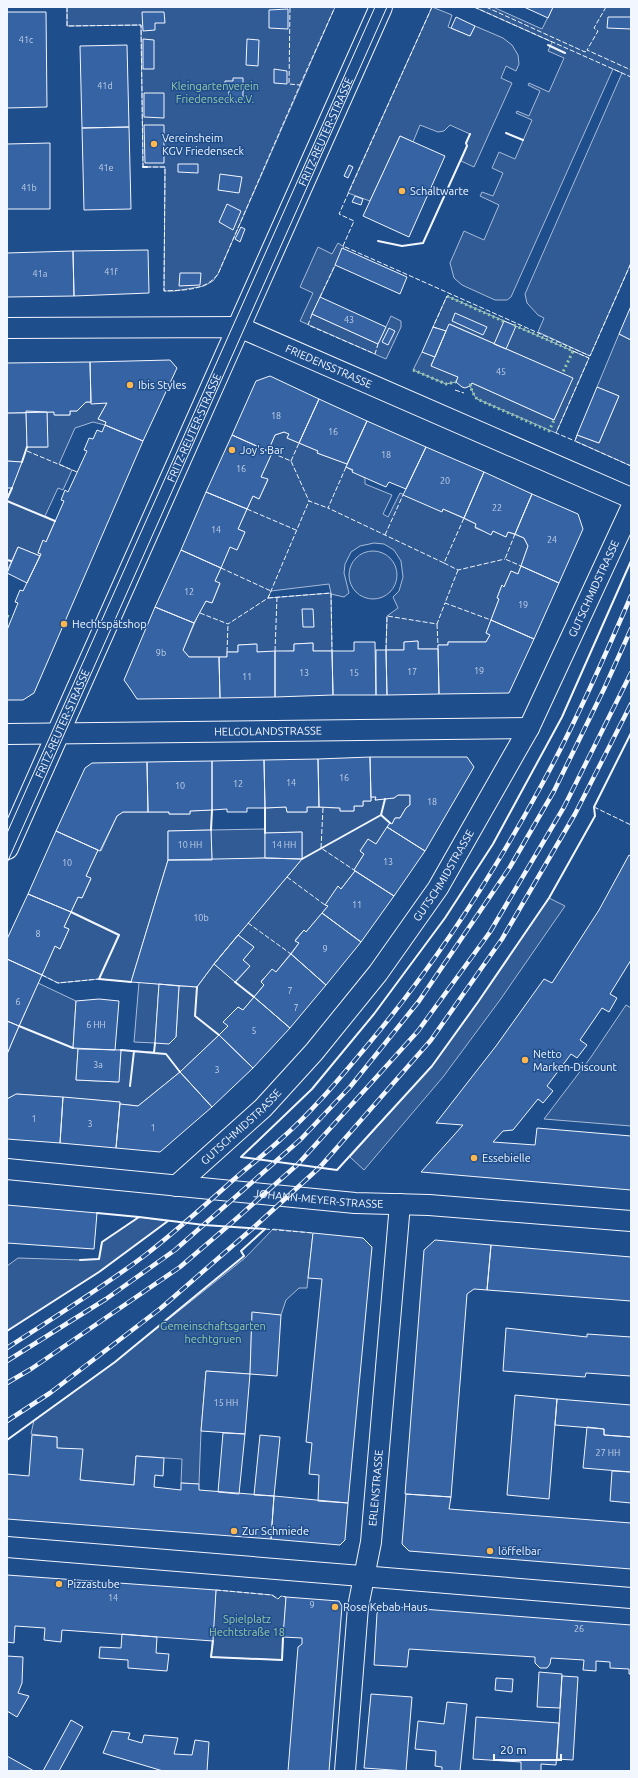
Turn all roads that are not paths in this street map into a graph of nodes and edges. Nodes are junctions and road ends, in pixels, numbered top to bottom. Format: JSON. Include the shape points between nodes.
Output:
{"nodes":[{"id":1,"x":381,"y":7,"type":"edge"},
{"id":2,"x":239,"y":327,"type":"junction"},
{"id":3,"x":7,"y":328,"type":"edge"},
{"id":4,"x":631,"y":498,"type":"edge"},
{"id":5,"x":631,"y":508,"type":"edge"},
{"id":6,"x":529,"y":728,"type":"junction"},
{"id":7,"x":58,"y":733,"type":"junction"},
{"id":8,"x":7,"y":734,"type":"edge"},
{"id":9,"x":7,"y":848,"type":"edge"},
{"id":10,"x":7,"y":1168,"type":"edge"},
{"id":11,"x":176,"y":1186,"type":"junction"},
{"id":12,"x":400,"y":1204,"type":"junction"},
{"id":13,"x":631,"y":1221,"type":"edge"},
{"id":14,"x":7,"y":1547,"type":"edge"},
{"id":15,"x":364,"y":1577,"type":"junction"},
{"id":16,"x":631,"y":1598,"type":"edge"},
{"id":17,"x":345,"y":1771,"type":"edge"}],
"edges":[{"from":1,"to":2,"type":"main road","name":"FRITZ-REUTER-STRASSE"},
{"from":2,"to":3,"type":"street","name":"FRIEDENSSTRASSE"},
{"from":2,"to":4,"type":"street","name":"FRIEDENSSTRASSE"},
{"from":2,"to":7,"type":"main road","name":"FRITZ-REUTER-STRASSE"},
{"from":5,"to":6,"type":"street","name":"GUTSCHMIDSTRASSE"},
{"from":6,"to":7,"type":"street","name":"HELGOLANDSTRASSE"},
{"from":6,"to":11,"type":"street","name":"GUTSCHMIDSTRASSE","via":[[438,888],[378,973],[314,1052],[262,1108]]},
{"from":7,"to":8,"type":"street","name":"HELGOLANDSTRASSE"},
{"from":7,"to":9,"type":"main road","name":"FRITZ-REUTER-STRASSE"},
{"from":10,"to":11,"type":"street","name":"JOHANN-MEYER-STRASSE"},
{"from":11,"to":12,"type":"street","name":"JOHANN-MEYER-STRASSE","via":[[355,1203]]},
{"from":12,"to":13,"type":"street","name":"JOHANN-MEYER-STRASSE"},
{"from":12,"to":15,"type":"street","name":"ERLENSTRASSE","via":[[371,1542]]},
{"from":14,"to":15,"type":"street"},
{"from":15,"to":16,"type":"street"},
{"from":15,"to":17,"type":"street","name":"ERLENSTRASSE","via":[[358,1607]]}]}
